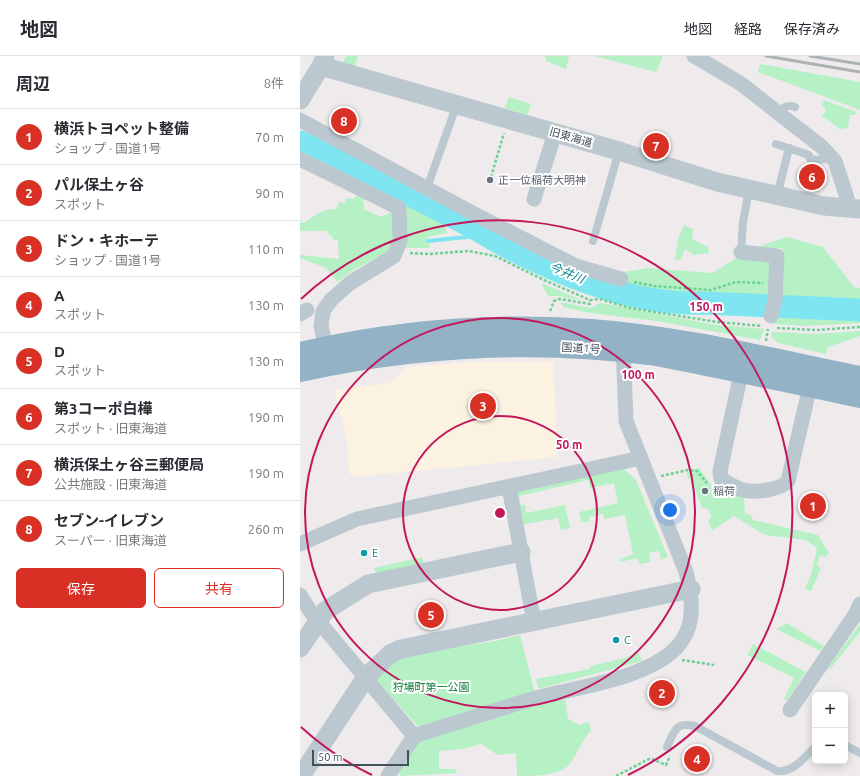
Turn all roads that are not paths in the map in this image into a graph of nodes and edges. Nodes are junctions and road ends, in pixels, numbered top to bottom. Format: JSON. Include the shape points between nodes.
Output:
{"nodes":[{"id":1,"x":694,"y":56,"type":"edge"},
{"id":2,"x":322,"y":59,"type":"edge"},
{"id":3,"x":300,"y":100,"type":"edge"},
{"id":4,"x":456,"y":104,"type":"junction"},
{"id":5,"x":795,"y":107,"type":"dead end"},
{"id":6,"x":779,"y":113,"type":"junction"},
{"id":7,"x":300,"y":120,"type":"edge"},
{"id":8,"x":555,"y":133,"type":"junction"},
{"id":9,"x":776,"y":144,"type":"dead end"},
{"id":10,"x":788,"y":148,"type":"junction"},
{"id":11,"x":619,"y":151,"type":"junction"},
{"id":12,"x":831,"y":157,"type":"junction"},
{"id":13,"x":300,"y":159,"type":"edge"},
{"id":14,"x":427,"y":188,"type":"junction"},
{"id":15,"x":748,"y":190,"type":"junction"},
{"id":16,"x":777,"y":197,"type":"junction"},
{"id":17,"x":534,"y":199,"type":"dead end"},
{"id":18,"x":854,"y":209,"type":"edge"},
{"id":19,"x":593,"y":241,"type":"dead end"},
{"id":20,"x":741,"y":252,"type":"joint"},
{"id":21,"x":621,"y":279,"type":"road end"},
{"id":22,"x":332,"y":300,"type":"junction"},
{"id":23,"x":304,"y":312,"type":"edge"},
{"id":24,"x":772,"y":315,"type":"road end"},
{"id":25,"x":623,"y":343,"type":"junction"},
{"id":26,"x":326,"y":348,"type":"junction"},
{"id":27,"x":300,"y":353,"type":"edge"},
{"id":28,"x":743,"y":363,"type":"junction"},
{"id":29,"x":300,"y":371,"type":"edge"},
{"id":30,"x":860,"y":377,"type":"edge"},
{"id":31,"x":810,"y":386,"type":"junction"},
{"id":32,"x":860,"y":397,"type":"edge"},
{"id":33,"x":641,"y":458,"type":"junction"},
{"id":34,"x":508,"y":487,"type":"junction"},
{"id":35,"x":300,"y":544,"type":"edge"},
{"id":36,"x":521,"y":552,"type":"junction"},
{"id":37,"x":691,"y":589,"type":"junction"},
{"id":38,"x":300,"y":595,"type":"edge"},
{"id":39,"x":860,"y":604,"type":"edge"},
{"id":40,"x":318,"y":620,"type":"junction"},
{"id":41,"x":534,"y":622,"type":"junction"},
{"id":42,"x":300,"y":648,"type":"edge"},
{"id":43,"x":366,"y":677,"type":"junction"},
{"id":44,"x":790,"y":710,"type":"dead end"},
{"id":45,"x":414,"y":736,"type":"junction"},
{"id":46,"x":667,"y":747,"type":"dead end"},
{"id":47,"x":848,"y":747,"type":"edge"},
{"id":48,"x":812,"y":750,"type":"edge"},
{"id":49,"x":860,"y":753,"type":"edge"},
{"id":50,"x":301,"y":776,"type":"edge"},
{"id":51,"x":388,"y":776,"type":"edge"}],
"edges":[{"from":1,"to":6,"type":"street","via":[[740,83]]},
{"from":2,"to":3,"type":"street","name":"旧東海道"},
{"from":2,"to":4,"type":"street","name":"旧東海道"},
{"from":4,"to":8,"type":"street","name":"旧東海道"},
{"from":4,"to":14,"type":"lane"},
{"from":5,"to":6,"type":"lane","via":[[784,107]]},
{"from":6,"to":12,"type":"street"},
{"from":7,"to":14,"type":"street"},
{"from":8,"to":11,"type":"street","name":"旧東海道"},
{"from":8,"to":17,"type":"street"},
{"from":9,"to":10,"type":"lane"},
{"from":10,"to":12,"type":"lane","via":[[809,155],[810,159]]},
{"from":10,"to":16,"type":"lane"},
{"from":11,"to":15,"type":"street","name":"旧東海道"},
{"from":11,"to":19,"type":"lane"},
{"from":12,"to":18,"type":"street"},
{"from":13,"to":22,"type":"street","via":[[399,208],[400,241],[394,256],[350,283]]},
{"from":14,"to":21,"type":"street","via":[[576,266]]},
{"from":15,"to":16,"type":"street","name":"旧東海道"},
{"from":15,"to":20,"type":"lane"},
{"from":16,"to":18,"type":"street","name":"旧東海道"},
{"from":20,"to":24,"type":"street","via":[[777,256]]},
{"from":22,"to":23,"type":"lane"},
{"from":22,"to":26,"type":"street","via":[[323,311],[321,326]]},
{"from":25,"to":26,"type":"highway","name":"国道1号","via":[[592,330],[542,328],[405,335],[368,339]]},
{"from":25,"to":28,"type":"highway","name":"国道1号","via":[[651,354]]},
{"from":25,"to":29,"type":"highway","name":"国道1号","via":[[578,348],[513,346],[405,352]]},
{"from":25,"to":33,"type":"street","via":[[626,422]]},
{"from":26,"to":27,"type":"highway","name":"国道1号"},
{"from":28,"to":30,"type":"highway","name":"国道1号"},
{"from":28,"to":31,"type":"highway","name":"国道1号"},
{"from":28,"to":31,"type":"street","via":[[720,471],[721,479],[735,487],[745,490],[773,489],[784,486],[788,481]]},
{"from":31,"to":32,"type":"highway","name":"国道1号"},
{"from":33,"to":34,"type":"street"},
{"from":33,"to":37,"type":"street"},
{"from":34,"to":35,"type":"street","via":[[357,519]]},
{"from":34,"to":36,"type":"street"},
{"from":36,"to":40,"type":"street","via":[[368,584],[325,612]]},
{"from":36,"to":41,"type":"street"},
{"from":37,"to":41,"type":"street"},
{"from":37,"to":45,"type":"street","via":[[689,627],[681,643],[663,659],[625,676],[537,698]]},
{"from":38,"to":40,"type":"street"},
{"from":39,"to":44,"type":"street"},
{"from":40,"to":42,"type":"street"},
{"from":40,"to":43,"type":"street"},
{"from":41,"to":43,"type":"street","via":[[401,649],[390,654]]},
{"from":43,"to":45,"type":"street"},
{"from":43,"to":50,"type":"street"},
{"from":45,"to":51,"type":"street"},
{"from":46,"to":48,"type":"lane","via":[[675,729],[679,725],[687,724],[777,771],[790,770]]},
{"from":47,"to":49,"type":"lane"}]}
